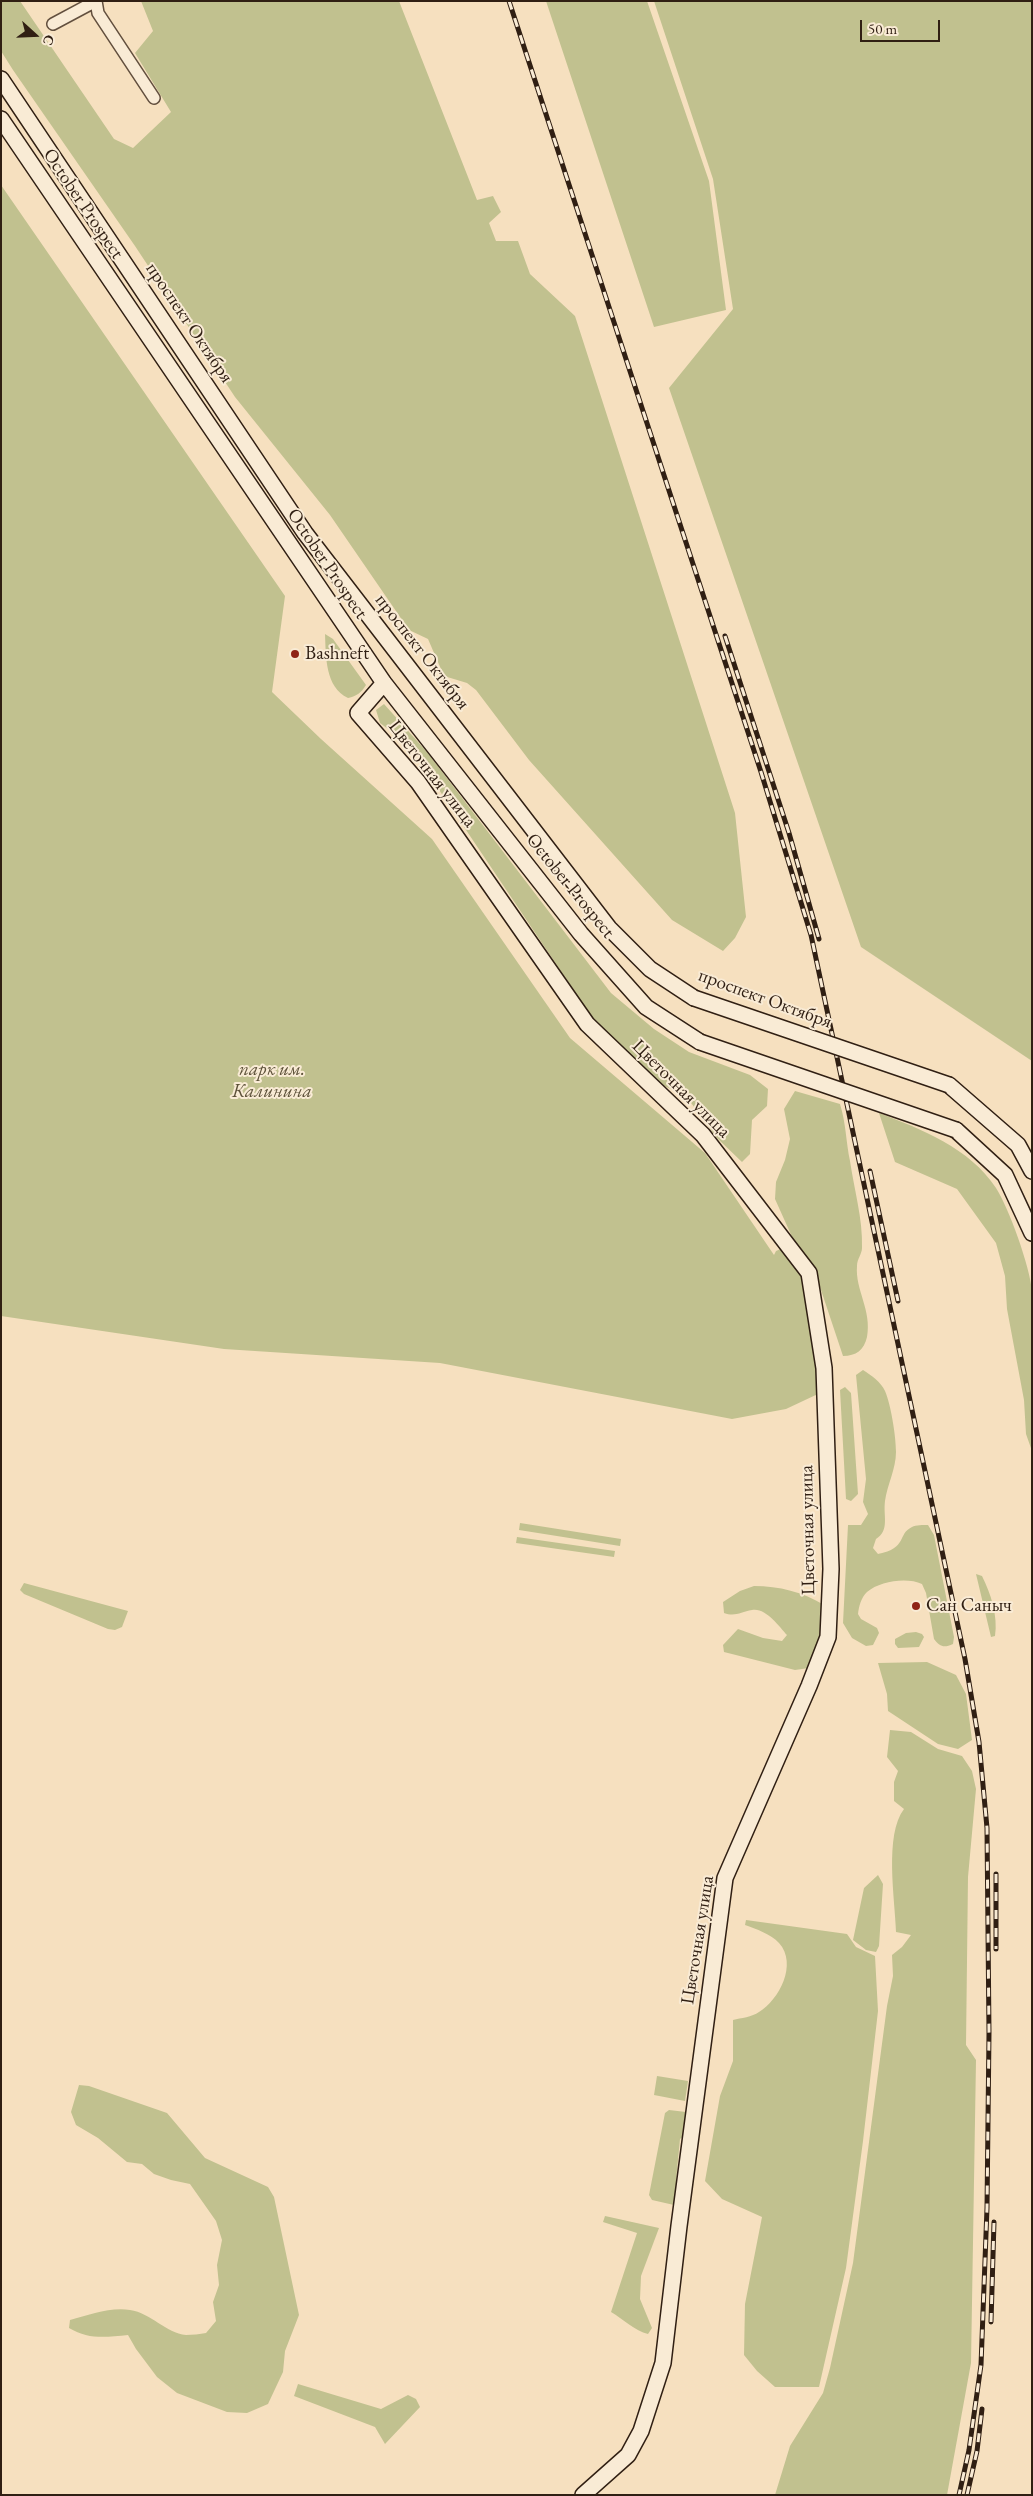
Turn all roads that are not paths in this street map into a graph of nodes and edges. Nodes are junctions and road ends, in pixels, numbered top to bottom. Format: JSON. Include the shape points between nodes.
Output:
{"nodes":[{"id":1,"x":96,"y":1,"type":"edge"},
{"id":2,"x":53,"y":24,"type":"dead end"},
{"id":3,"x":1,"y":79,"type":"edge"},
{"id":4,"x":154,"y":98,"type":"dead end"},
{"id":5,"x":1,"y":119,"type":"edge"},
{"id":6,"x":384,"y":683,"type":"junction"},
{"id":7,"x":1032,"y":1171,"type":"edge"},
{"id":8,"x":1032,"y":1233,"type":"edge"},
{"id":9,"x":583,"y":2495,"type":"edge"}],
"edges":[{"from":1,"to":2,"type":"street"},
{"from":1,"to":4,"type":"street","via":[[98,13]]},
{"from":3,"to":7,"type":"main road","name":"проспект Октября","bridge":true,"via":[[305,533],[609,928],[650,970],[694,998],[949,1085],[1018,1145]]},
{"from":5,"to":6,"type":"main road","name":"October Prospect"},
{"from":6,"to":8,"type":"main road","name":"October Prospect","bridge":true,"via":[[587,941],[646,1007],[700,1042],[956,1130],[1005,1175]]},
{"from":6,"to":9,"type":"main road","name":"Цветочная улица","via":[[358,713],[418,782],[587,1024],[703,1135],[809,1273],[824,1368],[831,1569],[828,1637],[725,1878],[663,2362],[642,2431],[628,2456]]}]}
